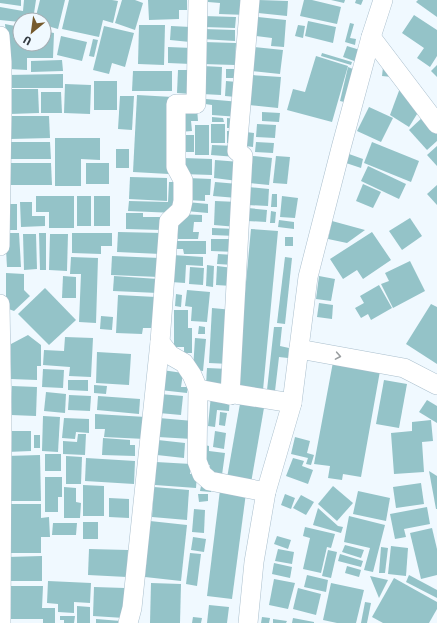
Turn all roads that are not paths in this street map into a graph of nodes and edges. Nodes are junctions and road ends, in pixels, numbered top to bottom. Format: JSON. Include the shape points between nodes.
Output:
{"nodes":[{"id":1,"x":198,"y":0,"type":"edge"},
{"id":2,"x":250,"y":0,"type":"edge"},
{"id":3,"x":383,"y":0,"type":"edge"},
{"id":4,"x":0,"y":36,"type":"edge"},
{"id":5,"x":371,"y":37,"type":"junction"},
{"id":6,"x":1,"y":114,"type":"edge"},
{"id":7,"x":437,"y":124,"type":"edge"},
{"id":8,"x":0,"y":189,"type":"edge"},
{"id":9,"x":0,"y":246,"type":"edge"},
{"id":10,"x":0,"y":304,"type":"edge"},
{"id":11,"x":160,"y":342,"type":"junction"},
{"id":12,"x":299,"y":349,"type":"junction"},
{"id":13,"x":437,"y":385,"type":"edge"},
{"id":14,"x":198,"y":389,"type":"junction"},
{"id":15,"x":230,"y":396,"type":"junction"},
{"id":16,"x":292,"y":403,"type":"junction"},
{"id":17,"x":266,"y":492,"type":"junction"},
{"id":18,"x":1,"y":623,"type":"edge"},
{"id":19,"x":128,"y":623,"type":"edge"},
{"id":20,"x":248,"y":623,"type":"edge"}],
"edges":[{"from":1,"to":11,"type":"street","via":[[196,104],[176,104],[176,167],[183,180],[183,201],[180,210],[169,221]]},
{"from":2,"to":15,"type":"street","via":[[237,151],[243,156]]},
{"from":3,"to":5,"type":"street"},
{"from":4,"to":6,"type":"street"},
{"from":5,"to":7,"type":"street"},
{"from":5,"to":12,"type":"street","via":[[308,277]]},
{"from":6,"to":8,"type":"street"},
{"from":8,"to":9,"type":"street"},
{"from":10,"to":18,"type":"street"},
{"from":11,"to":14,"type":"street","via":[[170,356],[184,362]]},
{"from":11,"to":19,"type":"street","via":[[132,608]]},
{"from":12,"to":13,"type":"street","one_way":true,"via":[[404,368]]},
{"from":12,"to":16,"type":"street"},
{"from":14,"to":15,"type":"street"},
{"from":14,"to":17,"type":"street","via":[[197,461],[202,474],[210,481]]},
{"from":15,"to":16,"type":"street","via":[[234,394]]},
{"from":16,"to":17,"type":"street"},
{"from":17,"to":20,"type":"street","via":[[254,562]]}]}
